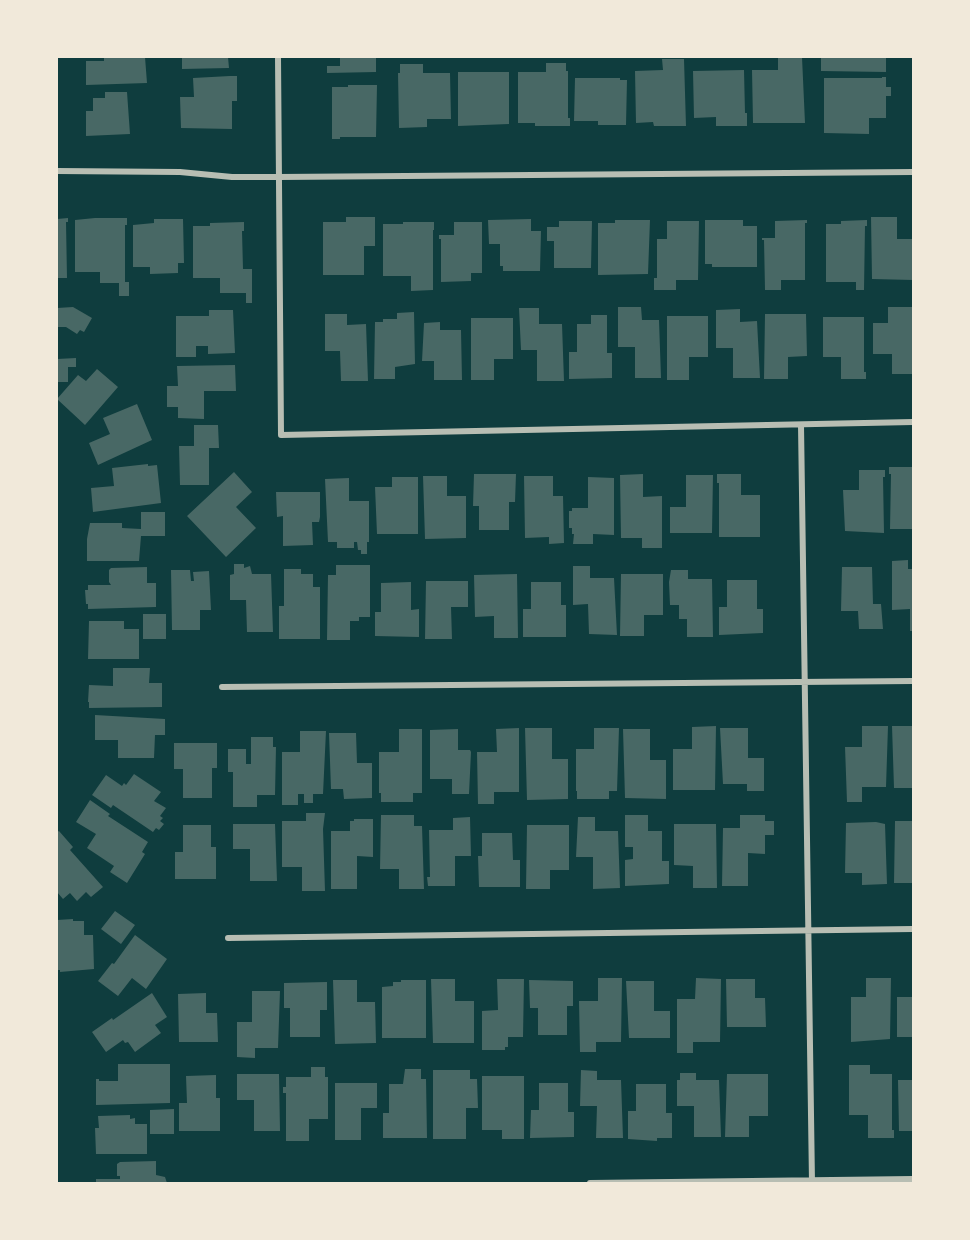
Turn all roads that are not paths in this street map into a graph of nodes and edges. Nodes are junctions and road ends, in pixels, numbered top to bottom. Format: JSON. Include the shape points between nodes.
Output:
{"nodes":[{"id":1,"x":278,"y":57,"type":"edge"},
{"id":2,"x":57,"y":171,"type":"edge"},
{"id":3,"x":913,"y":172,"type":"edge"},
{"id":4,"x":279,"y":177,"type":"junction"},
{"id":5,"x":913,"y":422,"type":"edge"},
{"id":6,"x":801,"y":425,"type":"junction"},
{"id":7,"x":913,"y":681,"type":"edge"},
{"id":8,"x":805,"y":683,"type":"junction"},
{"id":9,"x":222,"y":687,"type":"dead end"},
{"id":10,"x":913,"y":928,"type":"edge"},
{"id":11,"x":808,"y":929,"type":"junction"},
{"id":12,"x":228,"y":938,"type":"dead end"},
{"id":13,"x":913,"y":1179,"type":"edge"},
{"id":14,"x":812,"y":1182,"type":"edge"},
{"id":15,"x":590,"y":1183,"type":"edge"}],
"edges":[{"from":1,"to":4,"type":"street"},
{"from":2,"to":4,"type":"street"},
{"from":3,"to":4,"type":"street"},
{"from":4,"to":6,"type":"street","via":[[281,435]]},
{"from":5,"to":6,"type":"street"},
{"from":6,"to":8,"type":"street"},
{"from":7,"to":8,"type":"street"},
{"from":8,"to":9,"type":"street"},
{"from":8,"to":11,"type":"street"},
{"from":10,"to":11,"type":"street"},
{"from":11,"to":12,"type":"street"},
{"from":11,"to":14,"type":"street"},
{"from":13,"to":14,"type":"street"},
{"from":14,"to":15,"type":"street"}]}
